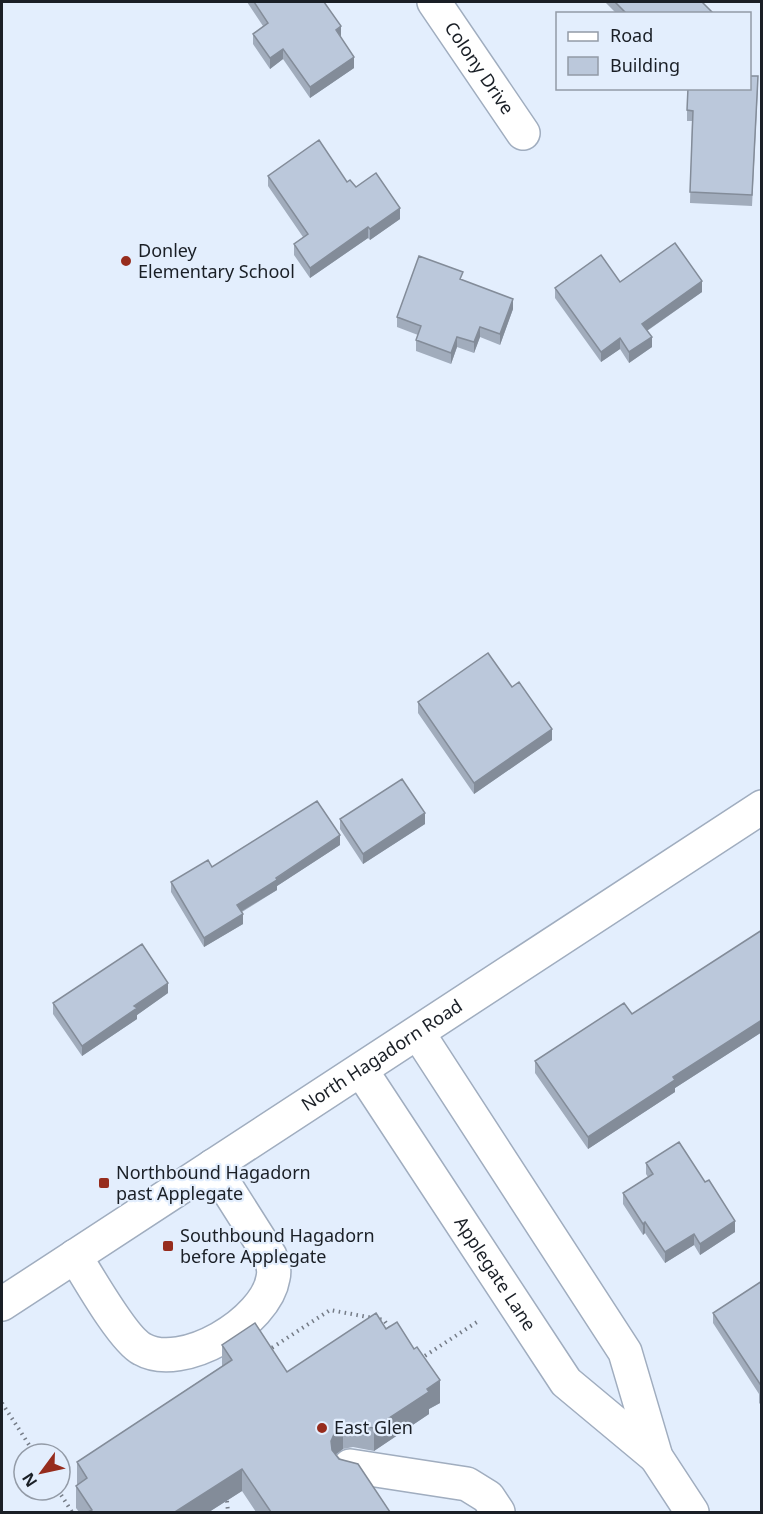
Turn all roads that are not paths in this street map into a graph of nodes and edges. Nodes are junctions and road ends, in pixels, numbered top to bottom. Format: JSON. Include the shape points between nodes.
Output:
{"nodes":[{"id":1,"x":434,"y":2,"type":"edge"},
{"id":2,"x":523,"y":133,"type":"dead end"},
{"id":3,"x":762,"y":807,"type":"edge"},
{"id":4,"x":418,"y":1033,"type":"junction"},
{"id":5,"x":361,"y":1070,"type":"junction"},
{"id":6,"x":213,"y":1166,"type":"junction"},
{"id":7,"x":75,"y":1257,"type":"junction"},
{"id":8,"x":2,"y":1304,"type":"edge"},
{"id":9,"x":656,"y":1457,"type":"junction"},
{"id":10,"x":350,"y":1466,"type":"edge"},
{"id":11,"x":498,"y":1512,"type":"edge"},
{"id":12,"x":692,"y":1512,"type":"edge"}],
"edges":[{"from":1,"to":2,"type":"street","name":"Colony Drive"},
{"from":3,"to":4,"type":"street","name":"North Hagadorn Road"},
{"from":4,"to":5,"type":"street","name":"North Hagadorn Road"},
{"from":4,"to":9,"type":"street","name":"Applegate Lane","via":[[625,1352]]},
{"from":5,"to":6,"type":"street","name":"North Hagadorn Road"},
{"from":5,"to":9,"type":"street","name":"Applegate Lane","via":[[566,1382]]},
{"from":6,"to":7,"type":"street","name":"North Hagadorn Road"},
{"from":6,"to":7,"type":"street","via":[[274,1266],[273,1280],[259,1308],[241,1325],[206,1346],[183,1354],[157,1355],[141,1349],[128,1338]]},
{"from":7,"to":8,"type":"street","name":"North Hagadorn Road"},
{"from":9,"to":12,"type":"street","name":"Applegate Lane"},
{"from":10,"to":11,"type":"street","via":[[466,1484],[488,1497]]}]}
